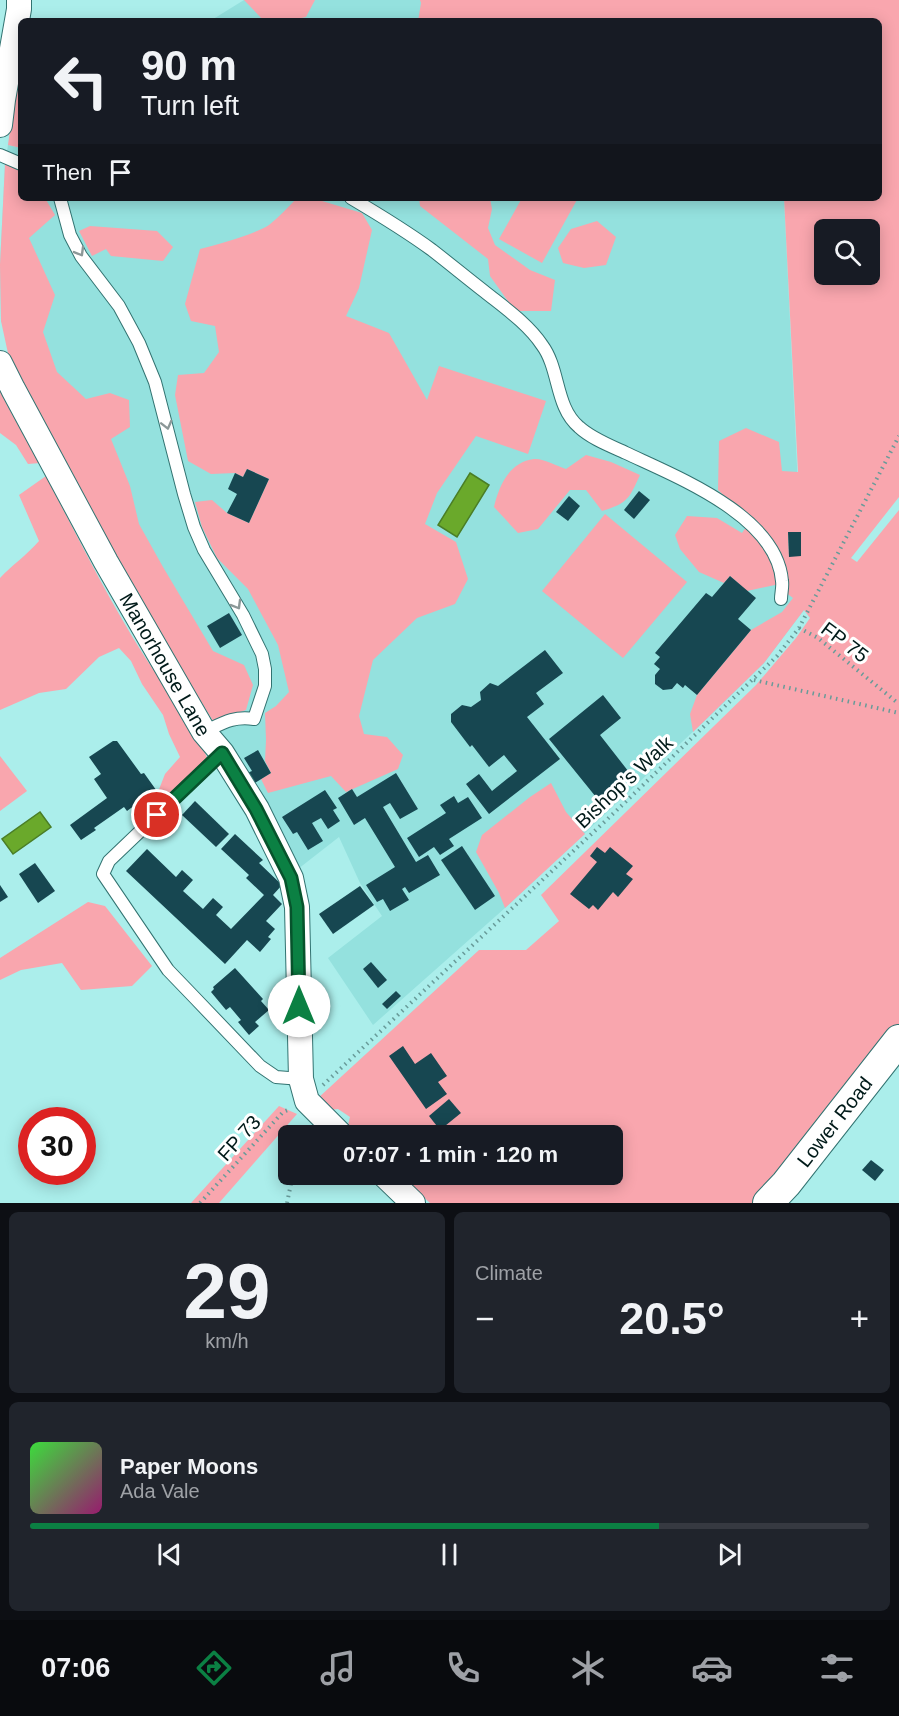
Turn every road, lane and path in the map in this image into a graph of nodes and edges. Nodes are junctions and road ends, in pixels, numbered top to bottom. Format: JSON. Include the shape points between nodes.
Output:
{"nodes":[{"id":1,"x":19,"y":0,"type":"edge"},
{"id":2,"x":0,"y":125,"type":"edge"},
{"id":3,"x":0,"y":155,"type":"edge"},
{"id":4,"x":18,"y":163,"type":"edge"},
{"id":5,"x":65,"y":201,"type":"edge"},
{"id":6,"x":356,"y":201,"type":"edge"},
{"id":7,"x":0,"y":363,"type":"edge"},
{"id":8,"x":899,"y":436,"type":"edge"},
{"id":9,"x":781,"y":599,"type":"dead end"},
{"id":10,"x":799,"y":628,"type":"junction"},
{"id":11,"x":754,"y":680,"type":"junction"},
{"id":12,"x":899,"y":704,"type":"edge"},
{"id":13,"x":899,"y":713,"type":"edge"},
{"id":14,"x":204,"y":732,"type":"junction"},
{"id":15,"x":222,"y":753,"type":"junction"},
{"id":16,"x":899,"y":1040,"type":"edge"},
{"id":17,"x":304,"y":1090,"type":"junction"},
{"id":18,"x":333,"y":1125,"type":"edge"},
{"id":19,"x":291,"y":1185,"type":"edge"},
{"id":20,"x":394,"y":1185,"type":"edge"},
{"id":21,"x":200,"y":1203,"type":"edge"},
{"id":22,"x":287,"y":1203,"type":"edge"},
{"id":23,"x":413,"y":1203,"type":"edge"},
{"id":24,"x":768,"y":1203,"type":"edge"}],
"edges":[{"from":1,"to":2,"type":"street"},
{"from":3,"to":4,"type":"lane"},
{"from":5,"to":14,"type":"lane","one_way":true,"via":[[70,235],[119,306],[139,343],[158,392],[194,527],[243,615],[266,669],[254,719],[231,719]]},
{"from":6,"to":9,"type":"lane","via":[[431,249],[534,335],[547,352],[564,406],[580,428],[702,489],[758,531],[778,564]]},
{"from":7,"to":14,"type":"street","name":"Manorhouse Lane","via":[[106,562]]},
{"from":8,"to":10,"type":"path","name":"Bishop’s Walk"},
{"from":10,"to":11,"type":"path","name":"Bishop’s Walk"},
{"from":10,"to":12,"type":"path","name":"FP 75","via":[[818,638]]},
{"from":11,"to":13,"type":"path"},
{"from":11,"to":17,"type":"path","name":"Bishop’s Walk"},
{"from":14,"to":15,"type":"street","name":"Manorhouse Lane"},
{"from":15,"to":17,"type":"street","name":"Manorhouse Lane","via":[[291,878],[297,907]]},
{"from":15,"to":17,"type":"lane","via":[[109,861],[103,874],[168,970],[260,1066]]},
{"from":16,"to":24,"type":"street","name":"Lower Road"},
{"from":17,"to":18,"type":"street"},
{"from":17,"to":21,"type":"path","name":"FP 73"},
{"from":19,"to":22,"type":"path"},
{"from":20,"to":23,"type":"street"}]}
